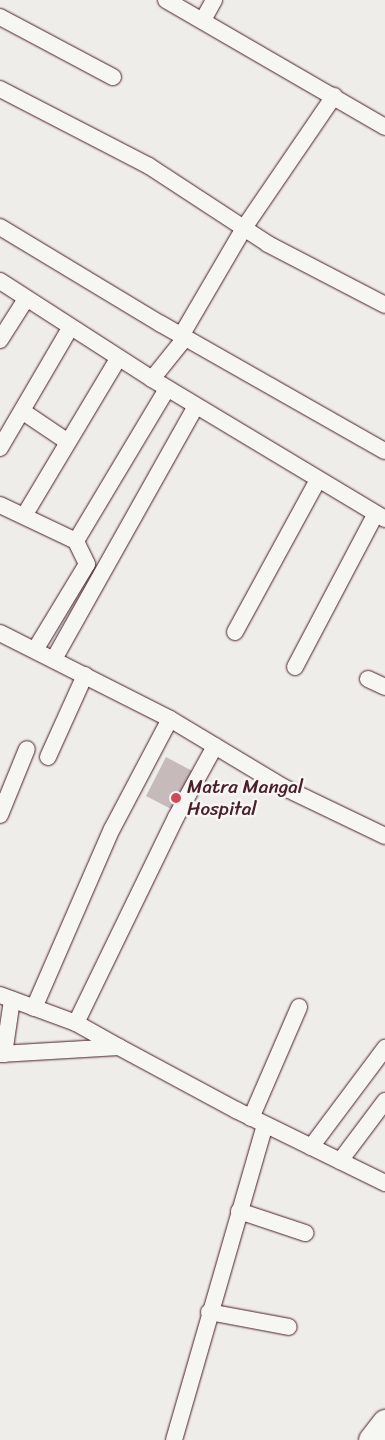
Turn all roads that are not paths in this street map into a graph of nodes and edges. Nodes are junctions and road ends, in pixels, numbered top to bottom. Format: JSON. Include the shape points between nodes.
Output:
{"nodes":[{"id":1,"x":166,"y":0,"type":"edge"},
{"id":2,"x":214,"y":0,"type":"edge"},
{"id":3,"x":0,"y":17,"type":"edge"},
{"id":4,"x":203,"y":20,"type":"junction"},
{"id":5,"x":113,"y":77,"type":"dead end"},
{"id":6,"x":0,"y":89,"type":"edge"},
{"id":7,"x":334,"y":96,"type":"junction"},
{"id":8,"x":385,"y":127,"type":"edge"},
{"id":9,"x":0,"y":227,"type":"edge"},
{"id":10,"x":244,"y":228,"type":"junction"},
{"id":11,"x":0,"y":282,"type":"edge"},
{"id":12,"x":26,"y":299,"type":"junction"},
{"id":13,"x":385,"y":305,"type":"edge"},
{"id":14,"x":70,"y":328,"type":"junction"},
{"id":15,"x":183,"y":337,"type":"junction"},
{"id":16,"x":0,"y":340,"type":"edge"},
{"id":17,"x":118,"y":359,"type":"junction"},
{"id":18,"x":152,"y":379,"type":"junction"},
{"id":19,"x":167,"y":388,"type":"junction"},
{"id":20,"x":196,"y":406,"type":"junction"},
{"id":21,"x":22,"y":411,"type":"junction"},
{"id":22,"x":68,"y":442,"type":"junction"},
{"id":23,"x":0,"y":448,"type":"edge"},
{"id":24,"x":385,"y":451,"type":"edge"},
{"id":25,"x":318,"y":480,"type":"junction"},
{"id":26,"x":0,"y":505,"type":"edge"},
{"id":27,"x":24,"y":516,"type":"junction"},
{"id":28,"x":380,"y":517,"type":"edge"},
{"id":29,"x":76,"y":541,"type":"junction"},
{"id":30,"x":0,"y":632,"type":"edge"},
{"id":31,"x":235,"y":632,"type":"dead end"},
{"id":32,"x":35,"y":650,"type":"junction"},
{"id":33,"x":54,"y":659,"type":"junction"},
{"id":34,"x":295,"y":667,"type":"dead end"},
{"id":35,"x":85,"y":675,"type":"junction"},
{"id":36,"x":368,"y":679,"type":"dead end"},
{"id":37,"x":385,"y":687,"type":"edge"},
{"id":38,"x":170,"y":718,"type":"junction"},
{"id":39,"x":215,"y":746,"type":"junction"},
{"id":40,"x":27,"y":749,"type":"dead end"},
{"id":41,"x":48,"y":757,"type":"dead end"},
{"id":42,"x":0,"y":815,"type":"edge"},
{"id":43,"x":385,"y":836,"type":"edge"},
{"id":44,"x":6,"y":998,"type":"edge"},
{"id":45,"x":299,"y":1007,"type":"dead end"},
{"id":46,"x":34,"y":1008,"type":"junction"},
{"id":47,"x":76,"y":1023,"type":"junction"},
{"id":48,"x":119,"y":1047,"type":"junction"},
{"id":49,"x":385,"y":1048,"type":"edge"},
{"id":50,"x":2,"y":1054,"type":"edge"},
{"id":51,"x":385,"y":1100,"type":"edge"},
{"id":52,"x":258,"y":1121,"type":"junction"},
{"id":53,"x":311,"y":1147,"type":"junction"},
{"id":54,"x":340,"y":1161,"type":"junction"},
{"id":55,"x":385,"y":1183,"type":"edge"},
{"id":56,"x":239,"y":1211,"type":"junction"},
{"id":57,"x":305,"y":1233,"type":"dead end"},
{"id":58,"x":209,"y":1312,"type":"junction"},
{"id":59,"x":289,"y":1327,"type":"dead end"},
{"id":60,"x":385,"y":1422,"type":"edge"},
{"id":61,"x":174,"y":1440,"type":"edge"},
{"id":62,"x":371,"y":1440,"type":"edge"}],
"edges":[{"from":1,"to":4,"type":"street"},
{"from":2,"to":4,"type":"street"},
{"from":3,"to":5,"type":"street"},
{"from":4,"to":7,"type":"street"},
{"from":6,"to":10,"type":"street","via":[[149,166]]},
{"from":7,"to":8,"type":"street"},
{"from":7,"to":10,"type":"street"},
{"from":9,"to":15,"type":"street"},
{"from":10,"to":13,"type":"street"},
{"from":10,"to":15,"type":"street"},
{"from":11,"to":12,"type":"street"},
{"from":12,"to":14,"type":"street"},
{"from":12,"to":16,"type":"street"},
{"from":14,"to":17,"type":"street"},
{"from":14,"to":21,"type":"street"},
{"from":15,"to":18,"type":"street"},
{"from":15,"to":24,"type":"street"},
{"from":17,"to":18,"type":"street"},
{"from":17,"to":22,"type":"street"},
{"from":18,"to":19,"type":"street"},
{"from":19,"to":20,"type":"street"},
{"from":19,"to":29,"type":"street"},
{"from":20,"to":25,"type":"street"},
{"from":20,"to":33,"type":"street"},
{"from":21,"to":22,"type":"street"},
{"from":21,"to":23,"type":"street"},
{"from":22,"to":27,"type":"street"},
{"from":25,"to":28,"type":"street"},
{"from":25,"to":31,"type":"street"},
{"from":26,"to":27,"type":"street"},
{"from":27,"to":29,"type":"street"},
{"from":28,"to":34,"type":"street"},
{"from":29,"to":32,"type":"street","via":[[87,564]]},
{"from":30,"to":32,"type":"street"},
{"from":32,"to":33,"type":"street"},
{"from":33,"to":35,"type":"street"},
{"from":35,"to":38,"type":"street"},
{"from":35,"to":41,"type":"street"},
{"from":36,"to":37,"type":"street"},
{"from":38,"to":39,"type":"street"},
{"from":38,"to":46,"type":"street","via":[[112,829]]},
{"from":39,"to":43,"type":"street","via":[[284,788]]},
{"from":39,"to":47,"type":"street","via":[[176,817]]},
{"from":40,"to":42,"type":"street"},
{"from":44,"to":46,"type":"street"},
{"from":44,"to":50,"type":"street"},
{"from":45,"to":52,"type":"street"},
{"from":46,"to":47,"type":"street"},
{"from":47,"to":48,"type":"street"},
{"from":48,"to":50,"type":"street"},
{"from":48,"to":52,"type":"street"},
{"from":49,"to":53,"type":"street"},
{"from":51,"to":54,"type":"street"},
{"from":52,"to":53,"type":"street"},
{"from":52,"to":56,"type":"street"},
{"from":53,"to":54,"type":"street"},
{"from":54,"to":55,"type":"street"},
{"from":56,"to":57,"type":"street"},
{"from":56,"to":58,"type":"street"},
{"from":58,"to":59,"type":"street"},
{"from":58,"to":61,"type":"street"},
{"from":60,"to":62,"type":"street"}]}
